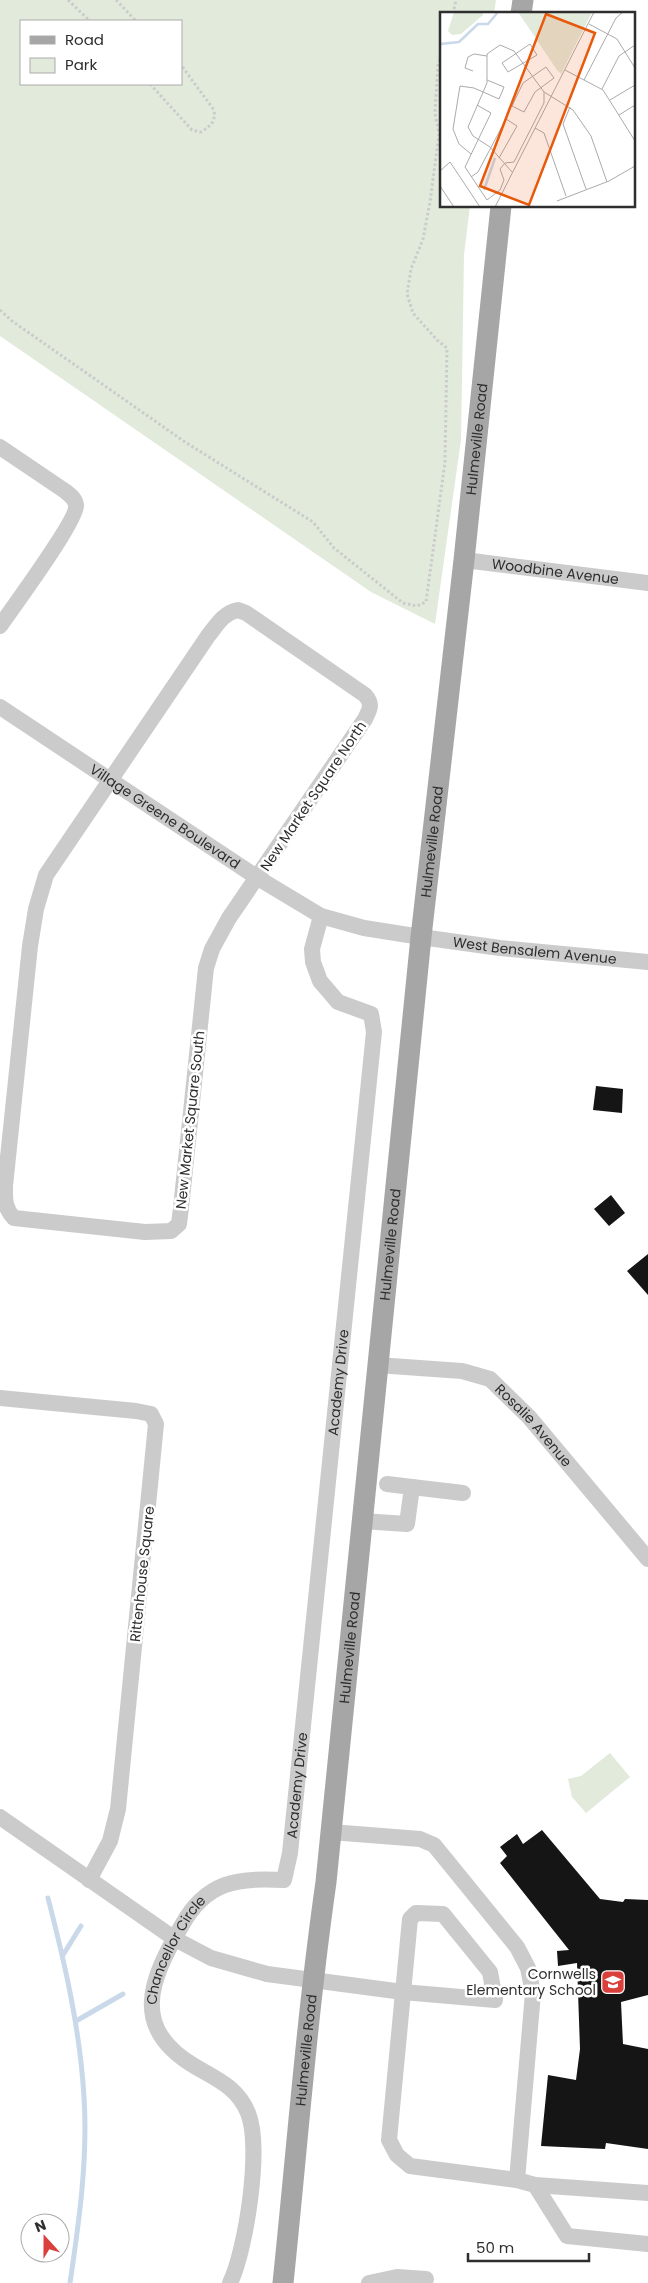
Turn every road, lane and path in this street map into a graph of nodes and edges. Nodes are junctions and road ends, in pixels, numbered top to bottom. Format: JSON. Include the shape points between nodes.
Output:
{"nodes":[{"id":1,"x":68,"y":0,"type":"edge"},
{"id":2,"x":116,"y":0,"type":"edge"},
{"id":3,"x":89,"y":20,"type":"edge"},
{"id":4,"x":135,"y":20,"type":"edge"},
{"id":5,"x":440,"y":60,"type":"edge"},
{"id":6,"x":182,"y":66,"type":"edge"},
{"id":7,"x":151,"y":85,"type":"edge"},
{"id":8,"x":502,"y":208,"type":"edge"},
{"id":9,"x":0,"y":310,"type":"edge"},
{"id":10,"x":0,"y":447,"type":"edge"},
{"id":11,"x":464,"y":560,"type":"junction"},
{"id":12,"x":648,"y":584,"type":"edge"},
{"id":13,"x":0,"y":626,"type":"edge"},
{"id":14,"x":0,"y":707,"type":"edge"},
{"id":15,"x":111,"y":780,"type":"junction"},
{"id":16,"x":258,"y":878,"type":"junction"},
{"id":17,"x":321,"y":916,"type":"junction"},
{"id":18,"x":421,"y":936,"type":"junction"},
{"id":19,"x":648,"y":962,"type":"edge"},
{"id":20,"x":378,"y":1365,"type":"junction"},
{"id":21,"x":0,"y":1398,"type":"edge"},
{"id":22,"x":387,"y":1484,"type":"dead end"},
{"id":23,"x":412,"y":1487,"type":"junction"},
{"id":24,"x":463,"y":1493,"type":"dead end"},
{"id":25,"x":362,"y":1521,"type":"junction"},
{"id":26,"x":648,"y":1559,"type":"edge"},
{"id":27,"x":0,"y":1817,"type":"edge"},
{"id":28,"x":331,"y":1832,"type":"junction"},
{"id":29,"x":89,"y":1880,"type":"junction"},
{"id":30,"x":284,"y":1880,"type":"joint"},
{"id":31,"x":174,"y":1939,"type":"junction"},
{"id":32,"x":312,"y":1980,"type":"junction"},
{"id":33,"x":403,"y":1992,"type":"junction"},
{"id":34,"x":517,"y":2180,"type":"junction"},
{"id":35,"x":535,"y":2185,"type":"junction"},
{"id":36,"x":648,"y":2193,"type":"edge"},
{"id":37,"x":648,"y":2244,"type":"edge"},
{"id":38,"x":426,"y":2279,"type":"dead end"},
{"id":39,"x":230,"y":2283,"type":"edge"},
{"id":40,"x":283,"y":2283,"type":"edge"},
{"id":41,"x":369,"y":2283,"type":"edge"}],
"edges":[{"from":1,"to":3,"type":"path"},
{"from":2,"to":4,"type":"path"},
{"from":5,"to":9,"type":"path","via":[[435,113],[439,134],[430,202],[407,294],[413,313],[447,348],[445,462],[426,602],[422,605],[403,603],[334,548],[313,522],[185,442]]},
{"from":6,"to":7,"type":"path","via":[[214,110],[212,125],[201,132],[192,130]]},
{"from":8,"to":11,"type":"main road","name":"Hulmeville Road"},
{"from":10,"to":13,"type":"street","via":[[65,491],[76,505],[65,530]]},
{"from":11,"to":12,"type":"street","name":"Woodbine Avenue"},
{"from":11,"to":18,"type":"main road","name":"Hulmeville Road"},
{"from":14,"to":15,"type":"street","name":"Village Greene Boulevard"},
{"from":15,"to":16,"type":"street","name":"Village Greene Boulevard"},
{"from":15,"to":16,"type":"street","name":"New Market Square North","via":[[222,617],[238,610],[246,613],[365,695],[371,707]]},
{"from":15,"to":16,"type":"street","name":"New Market Square South","via":[[46,875],[36,908],[5,1186],[7,1212],[14,1218],[145,1232],[171,1232],[176,1229],[181,1208],[206,968],[219,934]]},
{"from":16,"to":17,"type":"street","name":"Village Greene Boulevard"},
{"from":17,"to":18,"type":"street","name":"Village Greene Boulevard","via":[[364,928]]},
{"from":17,"to":30,"type":"street","name":"Academy Drive","via":[[312,949],[320,981],[338,1002],[371,1014],[374,1032],[290,1853]]},
{"from":18,"to":19,"type":"street","name":"West Bensalem Avenue","via":[[500,948]]},
{"from":18,"to":20,"type":"main road","name":"Hulmeville Road"},
{"from":20,"to":25,"type":"main road","name":"Hulmeville Road"},
{"from":20,"to":26,"type":"street","name":"Rosalie Avenue","via":[[462,1371],[490,1379],[529,1417]]},
{"from":21,"to":29,"type":"street","name":"Rittenhouse Square","via":[[136,1411],[151,1414],[156,1424],[118,1808],[110,1841]]},
{"from":22,"to":23,"type":"street"},
{"from":23,"to":24,"type":"street"},
{"from":23,"to":25,"type":"street","via":[[407,1524]]},
{"from":25,"to":28,"type":"main road","name":"Hulmeville Road"},
{"from":27,"to":29,"type":"street"},
{"from":28,"to":32,"type":"main road","name":"Hulmeville Road"},
{"from":28,"to":34,"type":"street","via":[[420,1839],[434,1845],[517,1947],[528,1968],[533,1993]]},
{"from":29,"to":31,"type":"street"},
{"from":30,"to":31,"type":"street","name":"Chancellor Circle","via":[[243,1881],[215,1888],[192,1908]]},
{"from":31,"to":32,"type":"street","via":[[228,1964],[267,1974]]},
{"from":31,"to":39,"type":"street","name":"Chancellor Circle","via":[[153,1983],[151,2004],[154,2020],[160,2034],[176,2054],[231,2088],[242,2101],[251,2123],[254,2152],[244,2238]]},
{"from":32,"to":33,"type":"street"},
{"from":32,"to":40,"type":"main road","name":"Hulmeville Road"},
{"from":33,"to":33,"type":"street","via":[[453,1996],[495,2000],[490,1972],[443,1914],[416,1913],[412,1916]]},
{"from":33,"to":34,"type":"street","via":[[389,2140],[398,2155],[410,2166]]},
{"from":34,"to":35,"type":"street"},
{"from":35,"to":36,"type":"street"},
{"from":35,"to":37,"type":"street","via":[[567,2236]]},
{"from":38,"to":41,"type":"street","via":[[397,2277]]}]}
